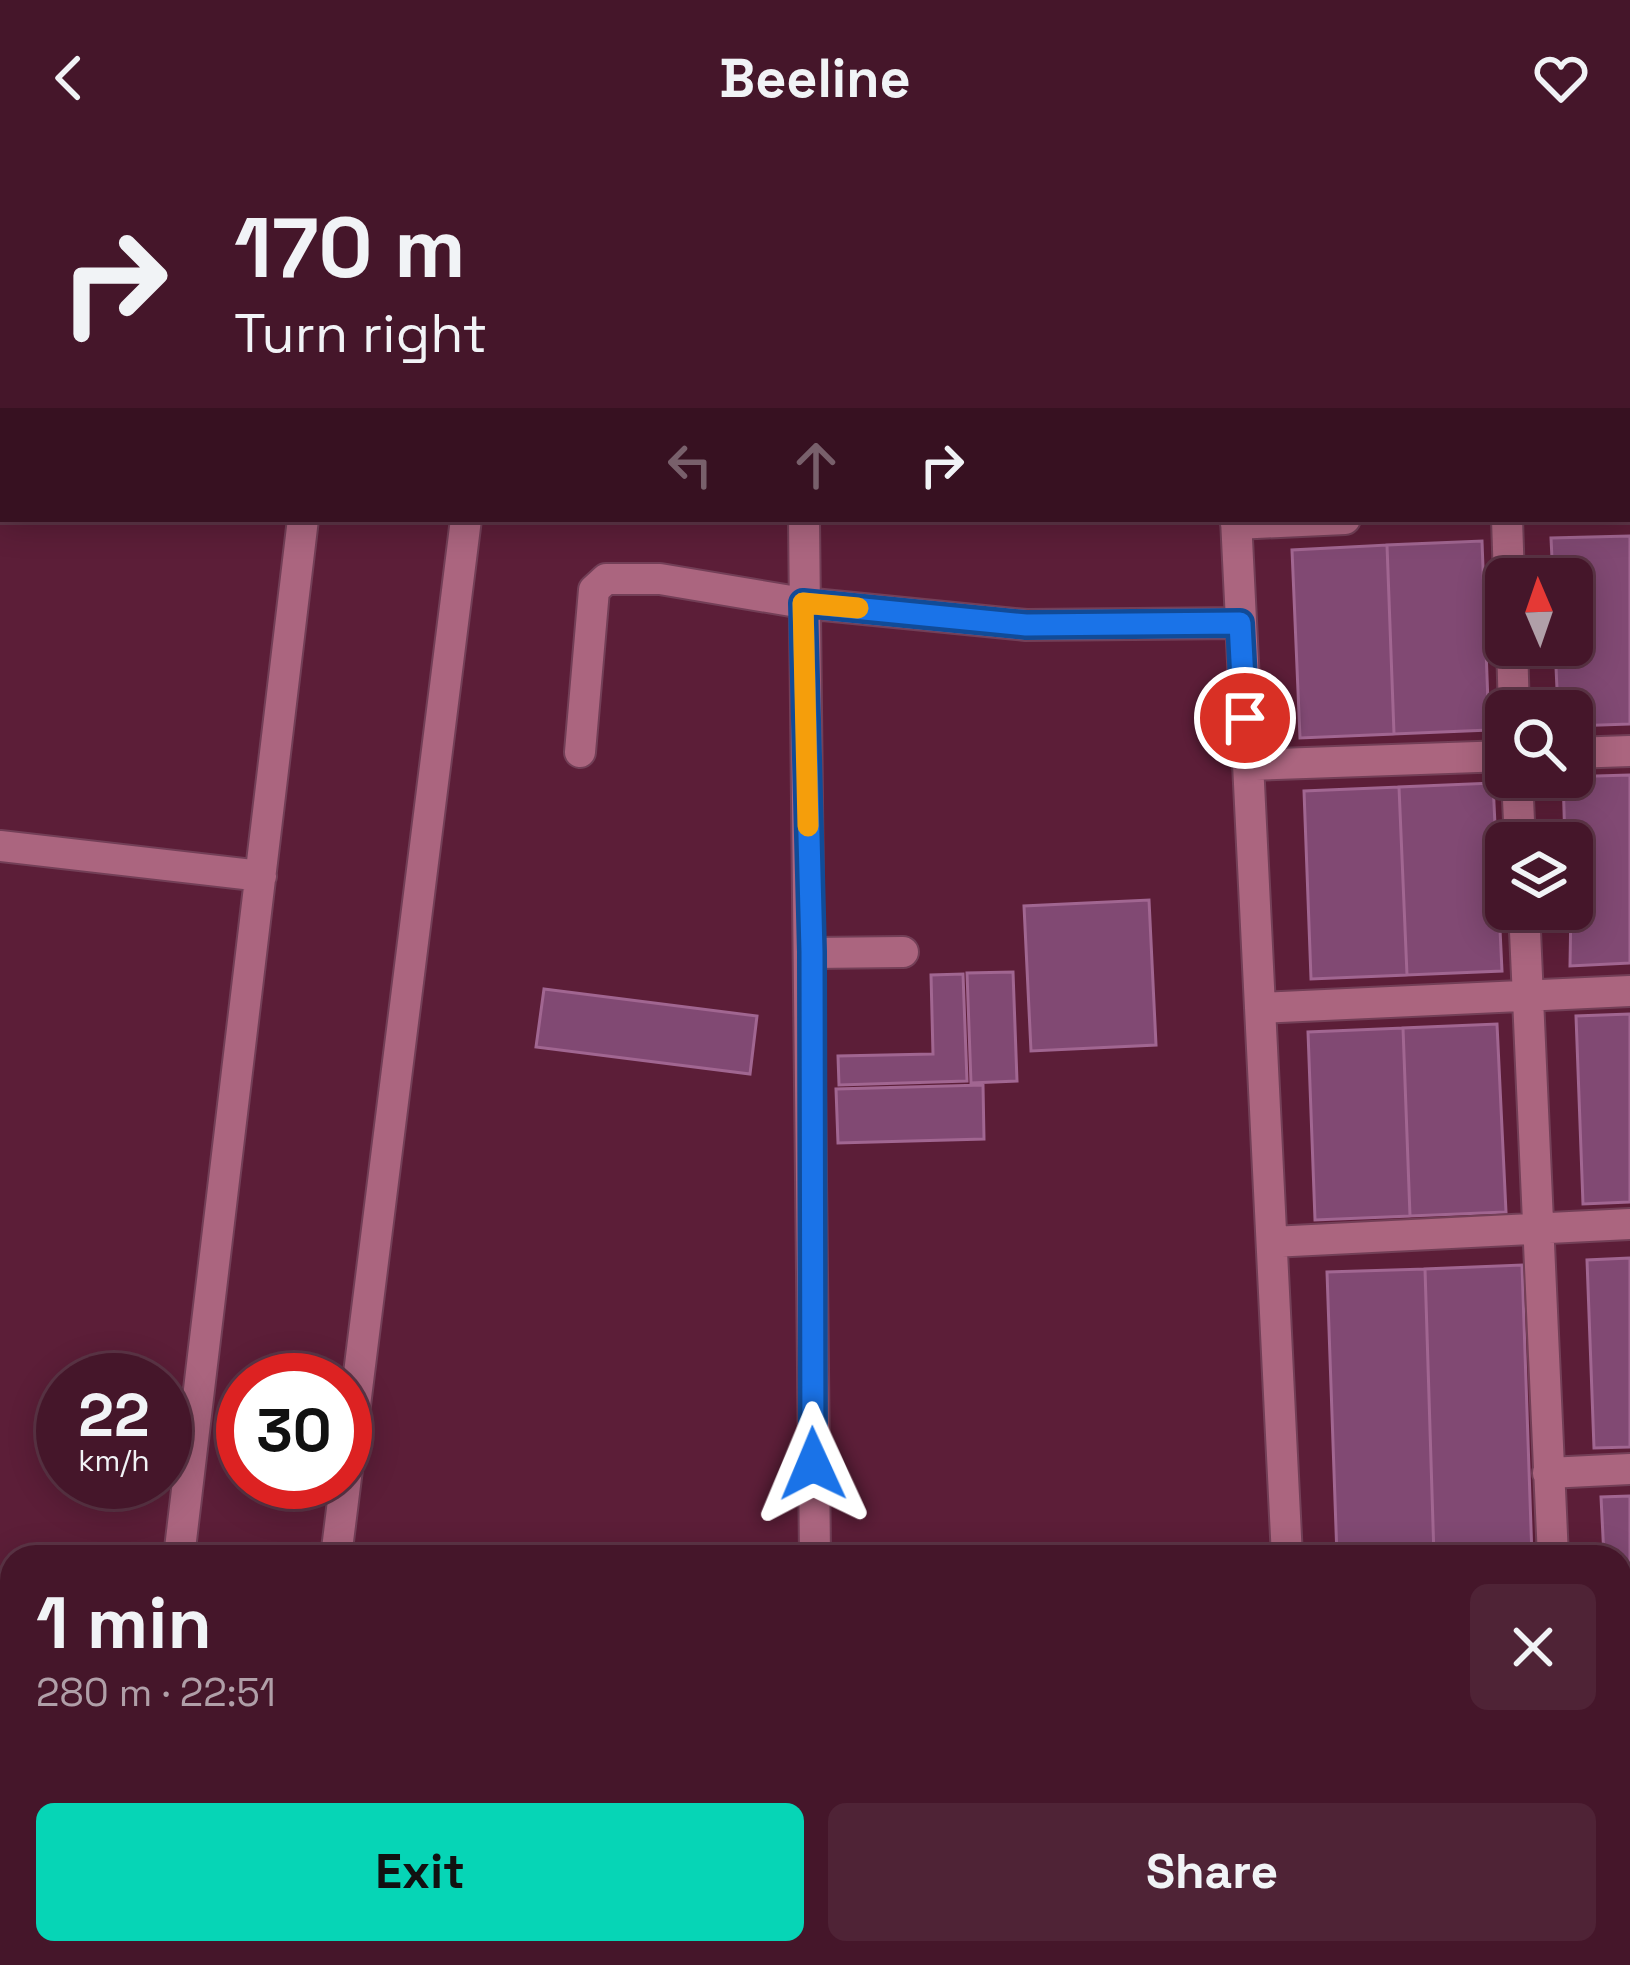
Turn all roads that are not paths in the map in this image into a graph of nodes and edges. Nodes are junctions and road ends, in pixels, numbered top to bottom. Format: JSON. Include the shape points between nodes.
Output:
{"nodes":[{"id":1,"x":303,"y":522,"type":"edge"},
{"id":2,"x":466,"y":522,"type":"edge"},
{"id":3,"x":804,"y":522,"type":"edge"},
{"id":4,"x":1236,"y":522,"type":"edge"},
{"id":5,"x":1507,"y":522,"type":"edge"},
{"id":6,"x":1508,"y":558,"type":"edge"},
{"id":7,"x":803,"y":603,"type":"junction"},
{"id":8,"x":1240,"y":623,"type":"junction"},
{"id":9,"x":1630,"y":751,"type":"edge"},
{"id":10,"x":580,"y":752,"type":"dead end"},
{"id":11,"x":1593,"y":752,"type":"edge"},
{"id":12,"x":1485,"y":757,"type":"edge"},
{"id":13,"x":1248,"y":765,"type":"junction"},
{"id":14,"x":0,"y":846,"type":"edge"},
{"id":15,"x":261,"y":876,"type":"junction"},
{"id":16,"x":1525,"y":930,"type":"edge"},
{"id":17,"x":812,"y":952,"type":"junction"},
{"id":18,"x":903,"y":952,"type":"dead end"},
{"id":19,"x":1630,"y":991,"type":"edge"},
{"id":20,"x":1528,"y":996,"type":"junction"},
{"id":21,"x":1260,"y":1008,"type":"junction"},
{"id":22,"x":1630,"y":1224,"type":"edge"},
{"id":23,"x":1540,"y":1228,"type":"junction"},
{"id":24,"x":1271,"y":1242,"type":"junction"},
{"id":25,"x":1630,"y":1469,"type":"edge"},
{"id":26,"x":1548,"y":1473,"type":"junction"},
{"id":27,"x":180,"y":1545,"type":"edge"},
{"id":28,"x":338,"y":1545,"type":"edge"},
{"id":29,"x":815,"y":1545,"type":"edge"},
{"id":30,"x":1286,"y":1545,"type":"edge"},
{"id":31,"x":1551,"y":1545,"type":"edge"}],
"edges":[{"from":1,"to":15,"type":"street"},
{"from":2,"to":28,"type":"street"},
{"from":3,"to":7,"type":"street"},
{"from":4,"to":8,"type":"street"},
{"from":5,"to":6,"type":"street"},
{"from":7,"to":8,"type":"street","via":[[1026,625]]},
{"from":7,"to":10,"type":"street","via":[[660,579],[598,584]]},
{"from":7,"to":17,"type":"street"},
{"from":8,"to":13,"type":"street"},
{"from":9,"to":11,"type":"street"},
{"from":12,"to":13,"type":"street"},
{"from":13,"to":21,"type":"street"},
{"from":14,"to":15,"type":"street"},
{"from":15,"to":27,"type":"street"},
{"from":16,"to":20,"type":"street"},
{"from":17,"to":18,"type":"street"},
{"from":17,"to":29,"type":"street"},
{"from":19,"to":20,"type":"street"},
{"from":20,"to":21,"type":"street"},
{"from":20,"to":23,"type":"street"},
{"from":21,"to":24,"type":"street"},
{"from":22,"to":23,"type":"street"},
{"from":23,"to":24,"type":"street"},
{"from":23,"to":26,"type":"street"},
{"from":24,"to":30,"type":"street"},
{"from":25,"to":26,"type":"street"},
{"from":26,"to":31,"type":"street"}]}
